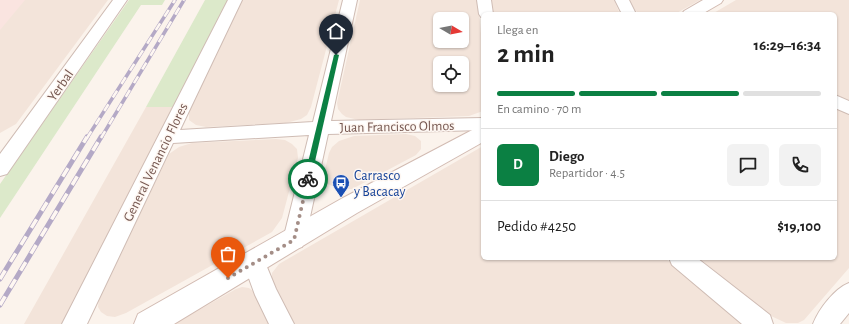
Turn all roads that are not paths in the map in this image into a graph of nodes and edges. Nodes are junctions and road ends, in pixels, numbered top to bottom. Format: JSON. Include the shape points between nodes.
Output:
{"nodes":[{"id":1,"x":120,"y":0,"type":"edge"},
{"id":2,"x":235,"y":0,"type":"edge"},
{"id":3,"x":350,"y":0,"type":"edge"},
{"id":4,"x":484,"y":0,"type":"edge"},
{"id":5,"x":622,"y":0,"type":"edge"},
{"id":6,"x":715,"y":0,"type":"edge"},
{"id":7,"x":486,"y":12,"type":"edge"},
{"id":8,"x":629,"y":12,"type":"edge"},
{"id":9,"x":694,"y":12,"type":"edge"},
{"id":10,"x":837,"y":102,"type":"edge"},
{"id":11,"x":849,"y":108,"type":"edge"},
{"id":12,"x":481,"y":124,"type":"edge"},
{"id":13,"x":319,"y":128,"type":"junction"},
{"id":14,"x":481,"y":134,"type":"edge"},
{"id":15,"x":168,"y":137,"type":"junction"},
{"id":16,"x":8,"y":146,"type":"edge"},
{"id":17,"x":0,"y":170,"type":"edge"},
{"id":18,"x":294,"y":240,"type":"junction"},
{"id":19,"x":682,"y":260,"type":"edge"},
{"id":20,"x":254,"y":262,"type":"junction"},
{"id":21,"x":849,"y":294,"type":"edge"},
{"id":22,"x":74,"y":324,"type":"edge"},
{"id":23,"x":148,"y":324,"type":"edge"},
{"id":24,"x":282,"y":324,"type":"edge"},
{"id":25,"x":761,"y":324,"type":"edge"},
{"id":26,"x":825,"y":324,"type":"edge"}],
"edges":[{"from":1,"to":16,"type":"street","name":"Yerbal"},
{"from":2,"to":15,"type":"street","name":"General Venancio Flores"},
{"from":3,"to":13,"type":"street"},
{"from":4,"to":7,"type":"street"},
{"from":5,"to":8,"type":"street"},
{"from":6,"to":9,"type":"main road"},
{"from":10,"to":11,"type":"street"},
{"from":12,"to":13,"type":"street","name":"Juan Francisco Olmos"},
{"from":13,"to":15,"type":"street","name":"Juan Francisco Olmos"},
{"from":13,"to":18,"type":"street"},
{"from":14,"to":18,"type":"main road","via":[[348,206]]},
{"from":15,"to":22,"type":"street","name":"General Venancio Flores"},
{"from":16,"to":17,"type":"street","name":"Yerbal"},
{"from":18,"to":20,"type":"main road"},
{"from":19,"to":25,"type":"street"},
{"from":20,"to":23,"type":"main road"},
{"from":20,"to":24,"type":"street"},
{"from":21,"to":26,"type":"street"}]}
